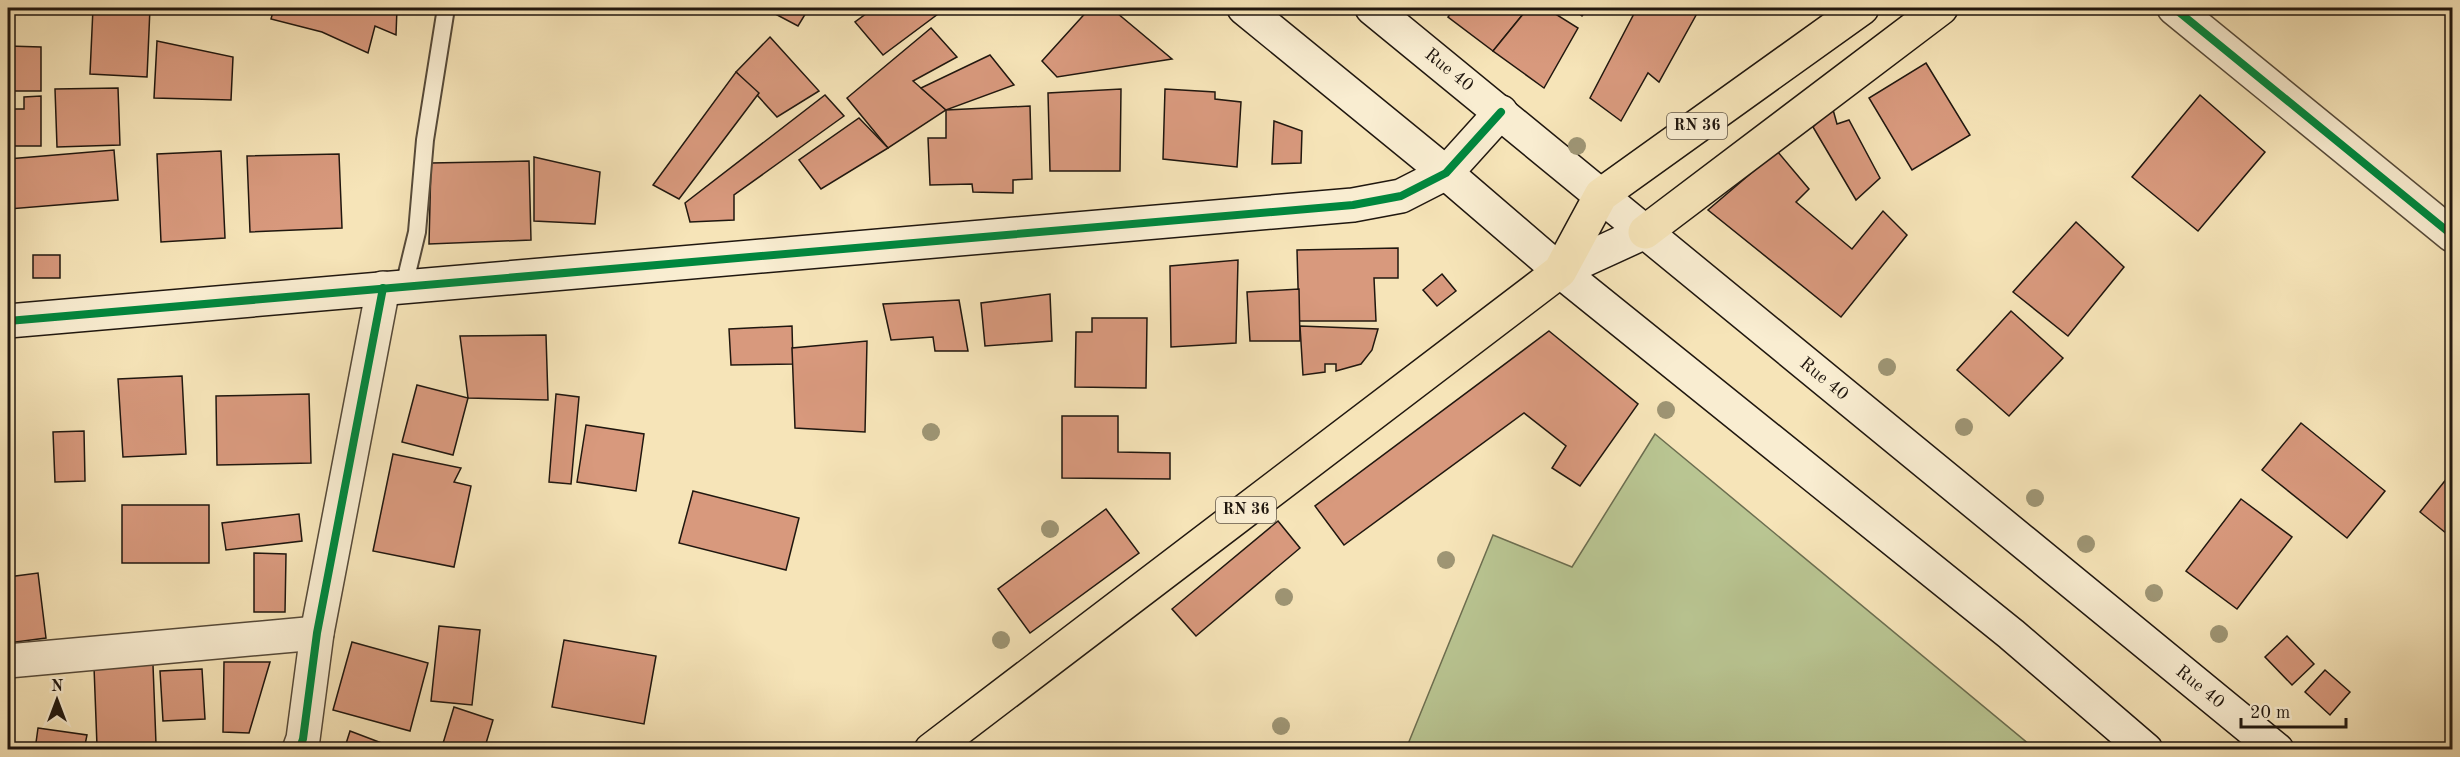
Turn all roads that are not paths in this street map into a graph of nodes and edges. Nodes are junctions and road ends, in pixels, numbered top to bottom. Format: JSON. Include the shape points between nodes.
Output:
{"nodes":[{"id":1,"x":446,"y":8,"type":"edge"},
{"id":2,"x":1244,"y":8,"type":"edge"},
{"id":3,"x":1372,"y":8,"type":"edge"},
{"id":4,"x":1862,"y":8,"type":"edge"},
{"id":5,"x":1941,"y":8,"type":"edge"},
{"id":6,"x":2174,"y":8,"type":"edge"},
{"id":7,"x":1501,"y":112,"type":"junction"},
{"id":8,"x":1446,"y":173,"type":"junction"},
{"id":9,"x":1601,"y":195,"type":"junction"},
{"id":10,"x":1645,"y":232,"type":"junction"},
{"id":11,"x":2452,"y":236,"type":"edge"},
{"id":12,"x":1560,"y":271,"type":"junction"},
{"id":13,"x":394,"y":287,"type":"junction"},
{"id":14,"x":8,"y":321,"type":"edge"},
{"id":15,"x":317,"y":633,"type":"junction"},
{"id":16,"x":8,"y":662,"type":"edge"},
{"id":17,"x":299,"y":750,"type":"edge"},
{"id":18,"x":931,"y":750,"type":"edge"},
{"id":19,"x":2146,"y":750,"type":"edge"},
{"id":20,"x":2277,"y":750,"type":"edge"}],
"edges":[{"from":1,"to":13,"type":"lane","via":[[425,140],[417,232]]},
{"from":2,"to":8,"type":"street"},
{"from":3,"to":7,"type":"street","name":"Rue 40"},
{"from":4,"to":9,"type":"main road","number":"RN 36"},
{"from":5,"to":10,"type":"main road","number":"RN 36"},
{"from":6,"to":11,"type":"street"},
{"from":7,"to":8,"type":"street"},
{"from":7,"to":9,"type":"street","name":"Rue 40"},
{"from":8,"to":12,"type":"street"},
{"from":8,"to":13,"type":"street","via":[[1401,196],[1353,205]]},
{"from":9,"to":10,"type":"street","name":"Rue 40"},
{"from":9,"to":12,"type":"main road","number":"RN 36"},
{"from":10,"to":12,"type":"street","number":"RN 36"},
{"from":10,"to":20,"type":"street","name":"Rue 40"},
{"from":12,"to":18,"type":"main road","number":"RN 36"},
{"from":12,"to":19,"type":"street","via":[[2012,634]]},
{"from":13,"to":14,"type":"street"},
{"from":13,"to":15,"type":"street"},
{"from":15,"to":16,"type":"street"},
{"from":15,"to":17,"type":"street"}]}
